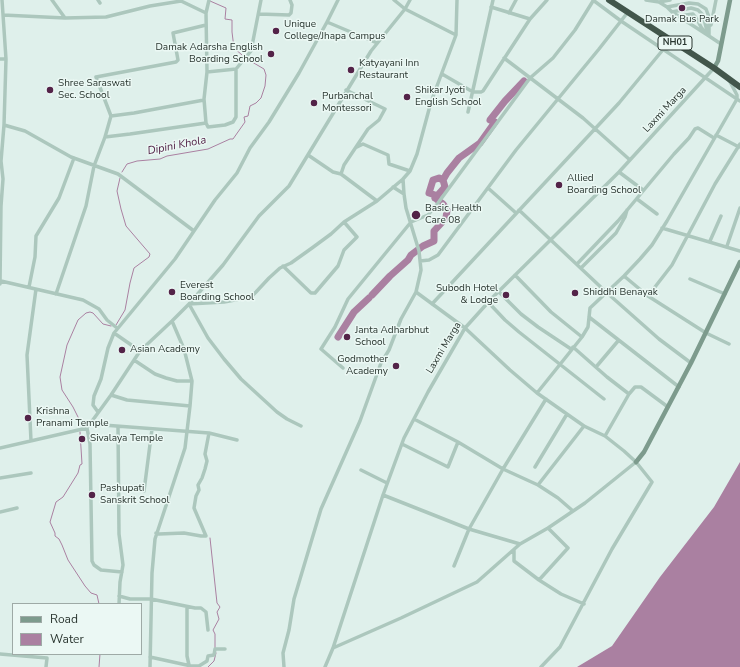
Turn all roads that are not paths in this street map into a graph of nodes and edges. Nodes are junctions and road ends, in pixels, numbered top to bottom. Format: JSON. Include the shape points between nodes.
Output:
{"nodes":[{"id":1,"x":2,"y":0,"type":"edge"},
{"id":2,"x":52,"y":0,"type":"edge"},
{"id":3,"x":149,"y":0,"type":"edge"},
{"id":4,"x":209,"y":0,"type":"edge"},
{"id":5,"x":261,"y":0,"type":"edge"},
{"id":6,"x":290,"y":0,"type":"edge"},
{"id":7,"x":338,"y":0,"type":"edge"},
{"id":8,"x":394,"y":0,"type":"edge"},
{"id":9,"x":410,"y":0,"type":"edge"},
{"id":10,"x":457,"y":0,"type":"edge"},
{"id":11,"x":493,"y":0,"type":"edge"},
{"id":12,"x":516,"y":0,"type":"edge"},
{"id":13,"x":547,"y":0,"type":"edge"},
{"id":14,"x":593,"y":0,"type":"edge"},
{"id":15,"x":609,"y":0,"type":"edge"},
{"id":16,"x":646,"y":0,"type":"edge"},
{"id":17,"x":670,"y":0,"type":"edge"},
{"id":18,"x":716,"y":0,"type":"edge"},
{"id":19,"x":730,"y":0,"type":"edge"},
{"id":20,"x":659,"y":2,"type":"junction"},
{"id":21,"x":150,"y":6,"type":"junction"},
{"id":22,"x":491,"y":7,"type":"junction"},
{"id":23,"x":667,"y":7,"type":"junction"},
{"id":24,"x":405,"y":9,"type":"junction"},
{"id":25,"x":628,"y":12,"type":"junction"},
{"id":26,"x":672,"y":12,"type":"junction"},
{"id":27,"x":509,"y":13,"type":"junction"},
{"id":28,"x":206,"y":14,"type":"junction"},
{"id":29,"x":259,"y":14,"type":"junction"},
{"id":30,"x":2,"y":15,"type":"junction"},
{"id":31,"x":679,"y":16,"type":"junction"},
{"id":32,"x":65,"y":18,"type":"junction"},
{"id":33,"x":530,"y":20,"type":"junction"},
{"id":34,"x":620,"y":21,"type":"junction"},
{"id":35,"x":327,"y":22,"type":"junction"},
{"id":36,"x":206,"y":25,"type":"junction"},
{"id":37,"x":0,"y":34,"type":"edge"},
{"id":38,"x":5,"y":34,"type":"junction"},
{"id":39,"x":456,"y":35,"type":"junction"},
{"id":40,"x":709,"y":36,"type":"junction"},
{"id":41,"x":671,"y":40,"type":"junction"},
{"id":42,"x":377,"y":43,"type":"junction"},
{"id":43,"x":721,"y":44,"type":"junction"},
{"id":44,"x":664,"y":50,"type":"junction"},
{"id":45,"x":504,"y":58,"type":"junction"},
{"id":46,"x":0,"y":59,"type":"edge"},
{"id":47,"x":6,"y":59,"type":"junction"},
{"id":48,"x":714,"y":68,"type":"junction"},
{"id":49,"x":236,"y":69,"type":"junction"},
{"id":50,"x":207,"y":72,"type":"junction"},
{"id":51,"x":442,"y":74,"type":"junction"},
{"id":52,"x":530,"y":78,"type":"junction"},
{"id":53,"x":705,"y":78,"type":"junction"},
{"id":54,"x":728,"y":79,"type":"junction"},
{"id":55,"x":740,"y":87,"type":"edge"},
{"id":56,"x":346,"y":90,"type":"junction"},
{"id":57,"x":473,"y":92,"type":"junction"},
{"id":58,"x":558,"y":98,"type":"junction"},
{"id":59,"x":204,"y":100,"type":"junction"},
{"id":60,"x":739,"y":100,"type":"edge"},
{"id":61,"x":0,"y":107,"type":"edge"},
{"id":62,"x":5,"y":107,"type":"junction"},
{"id":63,"x":468,"y":112,"type":"dead end"},
{"id":64,"x":111,"y":116,"type":"junction"},
{"id":65,"x":206,"y":123,"type":"junction"},
{"id":66,"x":4,"y":125,"type":"junction"},
{"id":67,"x":595,"y":129,"type":"junction"},
{"id":68,"x":715,"y":136,"type":"junction"},
{"id":69,"x":105,"y":137,"type":"junction"},
{"id":70,"x":739,"y":146,"type":"edge"},
{"id":71,"x":356,"y":148,"type":"junction"},
{"id":72,"x":1,"y":152,"type":"edge"},
{"id":73,"x":308,"y":155,"type":"junction"},
{"id":74,"x":74,"y":158,"type":"junction"},
{"id":75,"x":630,"y":160,"type":"junction"},
{"id":76,"x":94,"y":166,"type":"junction"},
{"id":77,"x":410,"y":172,"type":"junction"},
{"id":78,"x":619,"y":172,"type":"junction"},
{"id":79,"x":341,"y":174,"type":"junction"},
{"id":80,"x":1,"y":179,"type":"edge"},
{"id":81,"x":404,"y":179,"type":"junction"},
{"id":82,"x":393,"y":187,"type":"junction"},
{"id":83,"x":488,"y":188,"type":"junction"},
{"id":84,"x":643,"y":190,"type":"junction"},
{"id":85,"x":404,"y":194,"type":"junction"},
{"id":86,"x":637,"y":199,"type":"junction"},
{"id":87,"x":376,"y":201,"type":"junction"},
{"id":88,"x":0,"y":206,"type":"edge"},
{"id":89,"x":740,"y":208,"type":"edge"},
{"id":90,"x":626,"y":210,"type":"junction"},
{"id":91,"x":518,"y":212,"type":"junction"},
{"id":92,"x":657,"y":214,"type":"dead end"},
{"id":93,"x":721,"y":216,"type":"dead end"},
{"id":94,"x":344,"y":222,"type":"junction"},
{"id":95,"x":410,"y":222,"type":"junction"},
{"id":96,"x":662,"y":228,"type":"junction"},
{"id":97,"x":194,"y":231,"type":"junction"},
{"id":98,"x":689,"y":235,"type":"junction"},
{"id":99,"x":550,"y":239,"type":"junction"},
{"id":100,"x":710,"y":241,"type":"junction"},
{"id":101,"x":727,"y":246,"type":"junction"},
{"id":102,"x":740,"y":250,"type":"edge"},
{"id":103,"x":0,"y":251,"type":"edge"},
{"id":104,"x":420,"y":261,"type":"junction"},
{"id":105,"x":740,"y":262,"type":"edge"},
{"id":106,"x":577,"y":264,"type":"junction"},
{"id":107,"x":283,"y":266,"type":"junction"},
{"id":108,"x":581,"y":268,"type":"junction"},
{"id":109,"x":515,"y":275,"type":"junction"},
{"id":110,"x":624,"y":276,"type":"junction"},
{"id":111,"x":690,"y":279,"type":"dead end"},
{"id":112,"x":0,"y":282,"type":"edge"},
{"id":113,"x":29,"y":287,"type":"junction"},
{"id":114,"x":36,"y":289,"type":"junction"},
{"id":115,"x":498,"y":291,"type":"junction"},
{"id":116,"x":416,"y":292,"type":"junction"},
{"id":117,"x":606,"y":292,"type":"junction"},
{"id":118,"x":56,"y":294,"type":"junction"},
{"id":119,"x":725,"y":294,"type":"junction"},
{"id":120,"x":648,"y":296,"type":"junction"},
{"id":121,"x":488,"y":302,"type":"junction"},
{"id":122,"x":189,"y":304,"type":"junction"},
{"id":123,"x":432,"y":304,"type":"junction"},
{"id":124,"x":589,"y":317,"type":"junction"},
{"id":125,"x":172,"y":321,"type":"junction"},
{"id":126,"x":117,"y":328,"type":"junction"},
{"id":127,"x":465,"y":328,"type":"junction"},
{"id":128,"x":114,"y":333,"type":"junction"},
{"id":129,"x":706,"y":333,"type":"junction"},
{"id":130,"x":582,"y":337,"type":"junction"},
{"id":131,"x":618,"y":341,"type":"junction"},
{"id":132,"x":729,"y":344,"type":"dead end"},
{"id":133,"x":572,"y":348,"type":"junction"},
{"id":134,"x":140,"y":351,"type":"junction"},
{"id":135,"x":134,"y":360,"type":"junction"},
{"id":136,"x":691,"y":363,"type":"junction"},
{"id":137,"x":559,"y":365,"type":"junction"},
{"id":138,"x":596,"y":367,"type":"junction"},
{"id":139,"x":343,"y":368,"type":"dead end"},
{"id":140,"x":192,"y":380,"type":"junction"},
{"id":141,"x":679,"y":387,"type":"junction"},
{"id":142,"x":537,"y":393,"type":"junction"},
{"id":143,"x":629,"y":394,"type":"junction"},
{"id":144,"x":111,"y":395,"type":"junction"},
{"id":145,"x":546,"y":399,"type":"junction"},
{"id":146,"x":604,"y":399,"type":"dead end"},
{"id":147,"x":190,"y":406,"type":"junction"},
{"id":148,"x":668,"y":407,"type":"junction"},
{"id":149,"x":98,"y":412,"type":"junction"},
{"id":150,"x":566,"y":414,"type":"junction"},
{"id":151,"x":414,"y":418,"type":"junction"},
{"id":152,"x":88,"y":426,"type":"junction"},
{"id":153,"x":301,"y":426,"type":"dead end"},
{"id":154,"x":584,"y":426,"type":"junction"},
{"id":155,"x":118,"y":427,"type":"junction"},
{"id":156,"x":152,"y":429,"type":"junction"},
{"id":157,"x":187,"y":431,"type":"junction"},
{"id":158,"x":209,"y":433,"type":"junction"},
{"id":159,"x":605,"y":436,"type":"junction"},
{"id":160,"x":237,"y":440,"type":"dead end"},
{"id":161,"x":31,"y":441,"type":"junction"},
{"id":162,"x":458,"y":442,"type":"junction"},
{"id":163,"x":402,"y":444,"type":"junction"},
{"id":164,"x":0,"y":448,"type":"edge"},
{"id":165,"x":636,"y":462,"type":"junction"},
{"id":166,"x":535,"y":467,"type":"dead end"},
{"id":167,"x":503,"y":469,"type":"junction"},
{"id":168,"x":361,"y":470,"type":"dead end"},
{"id":169,"x":30,"y":473,"type":"dead end"},
{"id":170,"x":0,"y":478,"type":"edge"},
{"id":171,"x":387,"y":483,"type":"junction"},
{"id":172,"x":538,"y":485,"type":"junction"},
{"id":173,"x":144,"y":491,"type":"dead end"},
{"id":174,"x":383,"y":494,"type":"junction"},
{"id":175,"x":17,"y":508,"type":"dead end"},
{"id":176,"x":573,"y":510,"type":"junction"},
{"id":177,"x":0,"y":512,"type":"edge"},
{"id":178,"x":548,"y":528,"type":"junction"},
{"id":179,"x":469,"y":529,"type":"junction"},
{"id":180,"x":156,"y":533,"type":"junction"},
{"id":181,"x":520,"y":544,"type":"junction"},
{"id":182,"x":514,"y":550,"type":"junction"},
{"id":183,"x":454,"y":566,"type":"dead end"},
{"id":184,"x":122,"y":572,"type":"junction"},
{"id":185,"x":539,"y":580,"type":"junction"},
{"id":186,"x":119,"y":596,"type":"junction"},
{"id":187,"x":151,"y":599,"type":"junction"},
{"id":188,"x":119,"y":603,"type":"edge"},
{"id":189,"x":584,"y":604,"type":"junction"},
{"id":190,"x":187,"y":606,"type":"junction"},
{"id":191,"x":208,"y":630,"type":"dead end"},
{"id":192,"x":333,"y":648,"type":"junction"},
{"id":193,"x":225,"y":649,"type":"dead end"},
{"id":194,"x":0,"y":654,"type":"edge"},
{"id":195,"x":150,"y":657,"type":"junction"},
{"id":196,"x":189,"y":665,"type":"junction"},
{"id":197,"x":46,"y":667,"type":"edge"},
{"id":198,"x":150,"y":667,"type":"edge"},
{"id":199,"x":284,"y":667,"type":"edge"},
{"id":200,"x":325,"y":667,"type":"edge"},
{"id":201,"x":541,"y":667,"type":"edge"}],
"edges":[{"from":1,"to":30,"type":"street"},
{"from":2,"to":32,"type":"street"},
{"from":3,"to":21,"type":"street"},
{"from":4,"to":28,"type":"street"},
{"from":5,"to":29,"type":"street"},
{"from":6,"to":29,"type":"street","via":[[292,5],[289,15]]},
{"from":7,"to":35,"type":"street"},
{"from":8,"to":24,"type":"street"},
{"from":9,"to":24,"type":"street"},
{"from":10,"to":39,"type":"street"},
{"from":11,"to":22,"type":"street"},
{"from":12,"to":27,"type":"street"},
{"from":13,"to":33,"type":"street"},
{"from":14,"to":34,"type":"street"},
{"from":14,"to":52,"type":"street","via":[[554,58]]},
{"from":15,"to":25,"type":"highway","number":"NH01"},
{"from":16,"to":20,"type":"street"},
{"from":17,"to":20,"type":"street"},
{"from":18,"to":40,"type":"street"},
{"from":19,"to":43,"type":"street"},
{"from":20,"to":23,"type":"street"},
{"from":21,"to":28,"type":"street","via":[[182,1]]},
{"from":21,"to":32,"type":"street","via":[[106,18]]},
{"from":22,"to":27,"type":"street"},
{"from":22,"to":57,"type":"street"},
{"from":23,"to":26,"type":"street"},
{"from":23,"to":40,"type":"street","via":[[689,3],[698,4],[706,9],[709,17]]},
{"from":24,"to":39,"type":"street"},
{"from":24,"to":42,"type":"street"},
{"from":25,"to":34,"type":"street"},
{"from":25,"to":41,"type":"highway","number":"NH01"},
{"from":26,"to":31,"type":"street"},
{"from":26,"to":40,"type":"street","via":[[691,8],[698,10],[703,15]]},
{"from":27,"to":33,"type":"street"},
{"from":28,"to":36,"type":"street"},
{"from":29,"to":49,"type":"street","via":[[251,51]]},
{"from":30,"to":32,"type":"street"},
{"from":30,"to":38,"type":"street"},
{"from":31,"to":40,"type":"street"},
{"from":31,"to":40,"type":"street","via":[[693,14]]},
{"from":33,"to":45,"type":"street"},
{"from":34,"to":44,"type":"street"},
{"from":34,"to":58,"type":"street"},
{"from":35,"to":42,"type":"street"},
{"from":35,"to":97,"type":"street","via":[[299,73],[250,148],[237,173]]},
{"from":36,"to":50,"type":"street"},
{"from":36,"to":64,"type":"street","via":[[173,33],[178,60],[176,62],[96,77]]},
{"from":37,"to":38,"type":"street"},
{"from":38,"to":47,"type":"street"},
{"from":39,"to":51,"type":"street"},
{"from":40,"to":43,"type":"street"},
{"from":41,"to":44,"type":"street"},
{"from":41,"to":48,"type":"highway","number":"NH01"},
{"from":42,"to":56,"type":"street"},
{"from":43,"to":48,"type":"street"},
{"from":44,"to":53,"type":"street"},
{"from":44,"to":67,"type":"street"},
{"from":45,"to":52,"type":"street"},
{"from":45,"to":57,"type":"street","via":[[483,91]]},
{"from":46,"to":47,"type":"street"},
{"from":47,"to":62,"type":"street"},
{"from":48,"to":53,"type":"street","name":"Laxmi Marga"},
{"from":48,"to":54,"type":"highway","number":"NH01"},
{"from":49,"to":50,"type":"street"},
{"from":49,"to":65,"type":"street","via":[[236,117],[233,122],[225,125],[208,127]]},
{"from":50,"to":59,"type":"street"},
{"from":51,"to":57,"type":"street"},
{"from":51,"to":77,"type":"street"},
{"from":52,"to":58,"type":"street"},
{"from":52,"to":95,"type":"street","via":[[428,215]]},
{"from":53,"to":60,"type":"street"},
{"from":53,"to":75,"type":"street","name":"Laxmi Marga"},
{"from":54,"to":55,"type":"highway","number":"NH01"},
{"from":54,"to":60,"type":"street"},
{"from":56,"to":71,"type":"street","via":[[385,108],[379,120],[368,129]]},
{"from":56,"to":73,"type":"street"},
{"from":57,"to":63,"type":"street"},
{"from":58,"to":67,"type":"street"},
{"from":58,"to":83,"type":"street"},
{"from":59,"to":64,"type":"street"},
{"from":59,"to":65,"type":"street"},
{"from":60,"to":68,"type":"street"},
{"from":61,"to":62,"type":"street"},
{"from":62,"to":66,"type":"street"},
{"from":64,"to":69,"type":"street"},
{"from":65,"to":69,"type":"street"},
{"from":66,"to":72,"type":"street"},
{"from":66,"to":74,"type":"street","via":[[25,131]]},
{"from":67,"to":75,"type":"street"},
{"from":67,"to":91,"type":"street"},
{"from":68,"to":70,"type":"street"},
{"from":68,"to":84,"type":"street","via":[[695,129]]},
{"from":68,"to":96,"type":"street"},
{"from":69,"to":76,"type":"street"},
{"from":70,"to":98,"type":"street"},
{"from":71,"to":77,"type":"street","via":[[363,144],[388,155],[389,164]]},
{"from":71,"to":79,"type":"street"},
{"from":72,"to":80,"type":"street"},
{"from":73,"to":79,"type":"street","via":[[333,172]]},
{"from":73,"to":122,"type":"street","via":[[289,186],[259,216],[223,265]]},
{"from":74,"to":76,"type":"street"},
{"from":74,"to":113,"type":"street","via":[[59,198],[36,236]]},
{"from":75,"to":78,"type":"street","name":"Laxmi Marga"},
{"from":76,"to":97,"type":"street","via":[[118,174]]},
{"from":76,"to":118,"type":"street","via":[[86,206]]},
{"from":77,"to":81,"type":"street"},
{"from":78,"to":84,"type":"street"},
{"from":78,"to":99,"type":"street","name":"Laxmi Marga"},
{"from":79,"to":87,"type":"street"},
{"from":80,"to":88,"type":"street"},
{"from":81,"to":82,"type":"street"},
{"from":81,"to":85,"type":"street"},
{"from":82,"to":85,"type":"street"},
{"from":82,"to":87,"type":"street"},
{"from":83,"to":91,"type":"street"},
{"from":83,"to":104,"type":"street","via":[[438,254],[429,260]]},
{"from":84,"to":86,"type":"street"},
{"from":85,"to":95,"type":"street"},
{"from":86,"to":90,"type":"street"},
{"from":86,"to":92,"type":"street"},
{"from":87,"to":94,"type":"street"},
{"from":88,"to":103,"type":"street"},
{"from":89,"to":101,"type":"street"},
{"from":90,"to":106,"type":"street"},
{"from":90,"to":108,"type":"street","via":[[616,233]]},
{"from":91,"to":99,"type":"street"},
{"from":91,"to":123,"type":"street"},
{"from":93,"to":100,"type":"street"},
{"from":94,"to":107,"type":"street","via":[[291,263]]},
{"from":94,"to":107,"type":"street","via":[[357,237],[344,250],[338,266],[315,293],[311,293]]},
{"from":95,"to":104,"type":"street","via":[[419,249]]},
{"from":95,"to":139,"type":"street","via":[[348,299],[335,327],[322,346],[321,350]]},
{"from":96,"to":98,"type":"street"},
{"from":96,"to":110,"type":"street","via":[[652,245]]},
{"from":97,"to":126,"type":"street","via":[[175,259]]},
{"from":98,"to":100,"type":"street"},
{"from":98,"to":120,"type":"street","via":[[672,265]]},
{"from":99,"to":106,"type":"street"},
{"from":99,"to":109,"type":"street","name":"Laxmi Marga"},
{"from":100,"to":101,"type":"street"},
{"from":101,"to":102,"type":"street"},
{"from":103,"to":112,"type":"street"},
{"from":104,"to":116,"type":"street"},
{"from":105,"to":119,"type":"street"},
{"from":106,"to":108,"type":"street"},
{"from":107,"to":122,"type":"street","via":[[251,296],[224,302]]},
{"from":108,"to":117,"type":"street"},
{"from":109,"to":115,"type":"street","name":"Laxmi Marga"},
{"from":109,"to":130,"type":"street","via":[[551,312]]},
{"from":110,"to":117,"type":"street"},
{"from":110,"to":120,"type":"street"},
{"from":111,"to":119,"type":"street"},
{"from":112,"to":113,"type":"street"},
{"from":113,"to":114,"type":"street"},
{"from":114,"to":118,"type":"street"},
{"from":114,"to":161,"type":"street","via":[[27,355]]},
{"from":115,"to":121,"type":"street","name":"Laxmi Marga"},
{"from":115,"to":133,"type":"street","via":[[521,314]]},
{"from":116,"to":123,"type":"street"},
{"from":116,"to":199,"type":"street","via":[[381,363],[360,421],[321,509],[294,599],[283,653]]},
{"from":117,"to":124,"type":"street","via":[[590,308]]},
{"from":117,"to":136,"type":"street"},
{"from":118,"to":126,"type":"street","via":[[83,300],[99,309]]},
{"from":119,"to":129,"type":"street"},
{"from":120,"to":129,"type":"street"},
{"from":121,"to":127,"type":"street","name":"Laxmi Marga"},
{"from":121,"to":137,"type":"street","via":[[505,320]]},
{"from":122,"to":125,"type":"street"},
{"from":122,"to":153,"type":"street","via":[[208,338],[241,379],[277,412]]},
{"from":123,"to":127,"type":"street"},
{"from":124,"to":130,"type":"street","via":[[588,327]]},
{"from":124,"to":131,"type":"street"},
{"from":125,"to":134,"type":"street"},
{"from":125,"to":140,"type":"street","via":[[184,349]]},
{"from":126,"to":128,"type":"street"},
{"from":127,"to":142,"type":"street"},
{"from":127,"to":151,"type":"street","name":"Laxmi Marga"},
{"from":128,"to":134,"type":"street"},
{"from":128,"to":149,"type":"street","via":[[94,396],[93,405]]},
{"from":129,"to":132,"type":"street"},
{"from":129,"to":136,"type":"street"},
{"from":130,"to":133,"type":"street"},
{"from":131,"to":138,"type":"street"},
{"from":131,"to":141,"type":"street"},
{"from":133,"to":137,"type":"street"},
{"from":133,"to":138,"type":"street"},
{"from":134,"to":135,"type":"street"},
{"from":135,"to":140,"type":"street","via":[[166,378],[178,381]]},
{"from":135,"to":144,"type":"street"},
{"from":136,"to":141,"type":"street"},
{"from":137,"to":142,"type":"street"},
{"from":137,"to":146,"type":"street"},
{"from":138,"to":143,"type":"street"},
{"from":140,"to":147,"type":"street"},
{"from":141,"to":148,"type":"street"},
{"from":142,"to":145,"type":"street"},
{"from":143,"to":148,"type":"street","via":[[635,387],[641,387]]},
{"from":143,"to":159,"type":"street"},
{"from":144,"to":147,"type":"street","via":[[127,400]]},
{"from":144,"to":149,"type":"street"},
{"from":145,"to":150,"type":"street"},
{"from":145,"to":167,"type":"street"},
{"from":147,"to":157,"type":"street"},
{"from":148,"to":165,"type":"street"},
{"from":149,"to":152,"type":"street"},
{"from":150,"to":154,"type":"street"},
{"from":150,"to":166,"type":"street"},
{"from":151,"to":162,"type":"street"},
{"from":151,"to":163,"type":"street","name":"Laxmi Marga"},
{"from":152,"to":155,"type":"street"},
{"from":152,"to":161,"type":"street"},
{"from":152,"to":184,"type":"street","via":[[92,561],[101,570]]},
{"from":154,"to":159,"type":"street"},
{"from":154,"to":172,"type":"street"},
{"from":155,"to":156,"type":"street"},
{"from":155,"to":184,"type":"street"},
{"from":156,"to":157,"type":"street"},
{"from":156,"to":173,"type":"street"},
{"from":157,"to":158,"type":"street"},
{"from":157,"to":180,"type":"street","via":[[185,448]]},
{"from":158,"to":160,"type":"street"},
{"from":158,"to":180,"type":"street","via":[[205,469],[198,485],[194,508],[206,536]]},
{"from":159,"to":165,"type":"street"},
{"from":161,"to":164,"type":"street"},
{"from":162,"to":163,"type":"street","via":[[448,467]]},
{"from":162,"to":167,"type":"street"},
{"from":163,"to":171,"type":"street","name":"Laxmi Marga"},
{"from":165,"to":176,"type":"street"},
{"from":165,"to":189,"type":"street","via":[[652,482],[612,549]]},
{"from":167,"to":172,"type":"street"},
{"from":167,"to":179,"type":"street"},
{"from":168,"to":171,"type":"street"},
{"from":169,"to":170,"type":"street"},
{"from":171,"to":174,"type":"street","name":"Laxmi Marga"},
{"from":172,"to":176,"type":"street"},
{"from":174,"to":179,"type":"street"},
{"from":174,"to":192,"type":"street","name":"Laxmi Marga"},
{"from":175,"to":177,"type":"street"},
{"from":176,"to":178,"type":"street"},
{"from":178,"to":181,"type":"street"},
{"from":178,"to":185,"type":"street","via":[[568,548]]},
{"from":179,"to":181,"type":"street"},
{"from":179,"to":183,"type":"street"},
{"from":180,"to":187,"type":"street"},
{"from":181,"to":182,"type":"street"},
{"from":182,"to":185,"type":"street","via":[[514,560]]},
{"from":182,"to":192,"type":"street","via":[[477,582]]},
{"from":184,"to":186,"type":"street"},
{"from":185,"to":189,"type":"street","via":[[560,594]]},
{"from":186,"to":187,"type":"street"},
{"from":186,"to":188,"type":"street"},
{"from":187,"to":190,"type":"street"},
{"from":187,"to":195,"type":"street"},
{"from":189,"to":201,"type":"street","via":[[560,647]]},
{"from":190,"to":191,"type":"street","via":[[201,608],[206,612]]},
{"from":190,"to":196,"type":"street"},
{"from":192,"to":200,"type":"street","name":"Laxmi Marga"},
{"from":193,"to":196,"type":"street","via":[[215,649],[214,655],[208,656],[207,661],[199,666]]},
{"from":194,"to":197,"type":"street","via":[[47,658]]},
{"from":195,"to":196,"type":"street"},
{"from":195,"to":198,"type":"street"}]}
